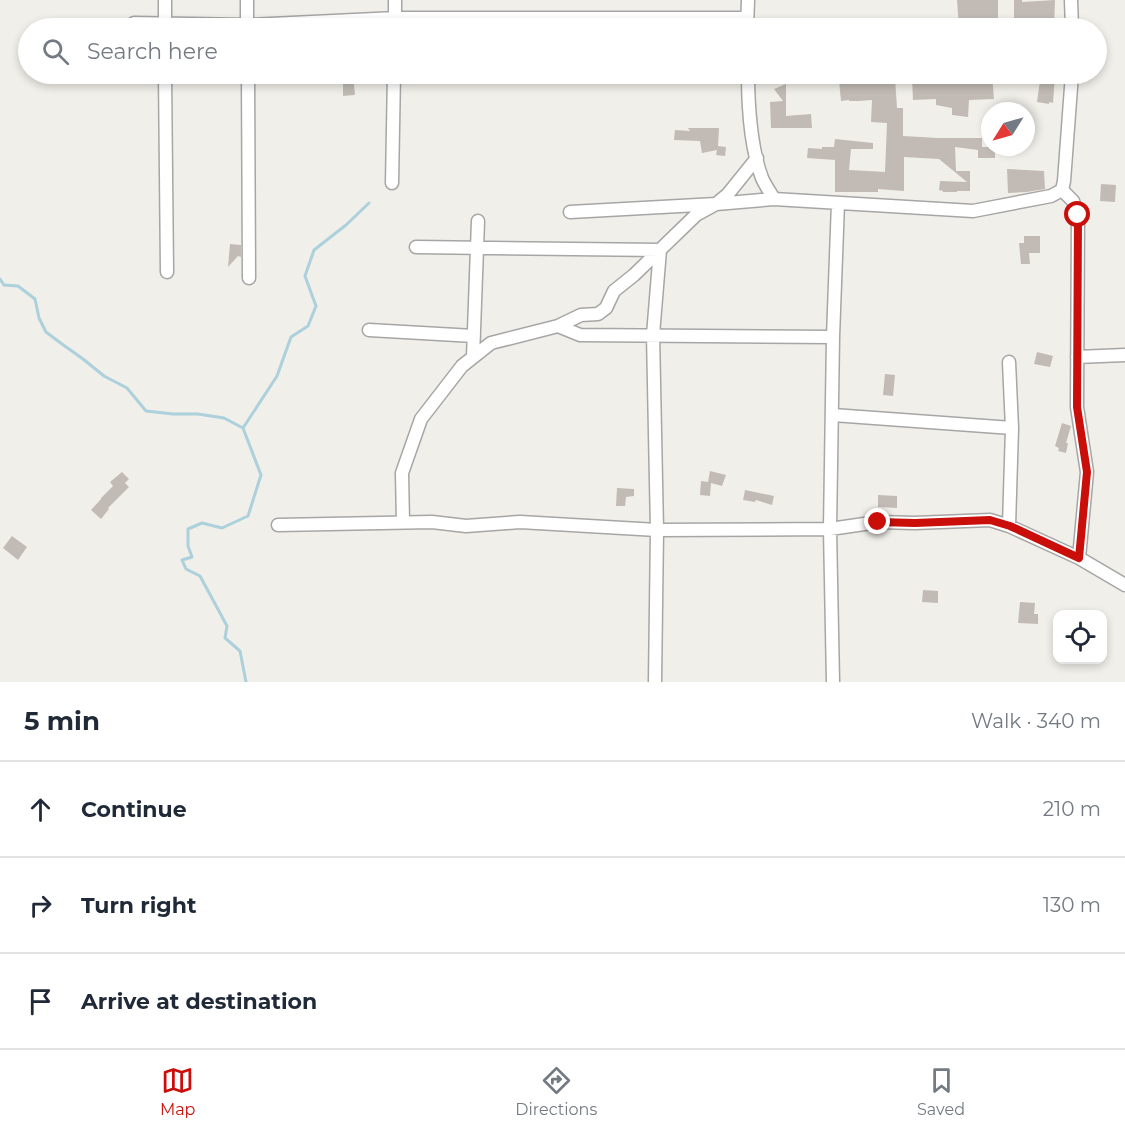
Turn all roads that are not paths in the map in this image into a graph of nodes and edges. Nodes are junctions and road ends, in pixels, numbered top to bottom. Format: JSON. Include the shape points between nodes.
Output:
{"nodes":[{"id":1,"x":165,"y":0,"type":"edge"},
{"id":2,"x":247,"y":0,"type":"edge"},
{"id":3,"x":395,"y":0,"type":"edge"},
{"id":4,"x":748,"y":0,"type":"edge"},
{"id":5,"x":1071,"y":0,"type":"edge"},
{"id":6,"x":165,"y":18,"type":"edge"},
{"id":7,"x":247,"y":18,"type":"edge"},
{"id":8,"x":396,"y":18,"type":"edge"},
{"id":9,"x":747,"y":18,"type":"edge"},
{"id":10,"x":1072,"y":18,"type":"edge"},
{"id":11,"x":165,"y":84,"type":"edge"},
{"id":12,"x":248,"y":84,"type":"edge"},
{"id":13,"x":394,"y":84,"type":"edge"},
{"id":14,"x":748,"y":84,"type":"edge"},
{"id":15,"x":1071,"y":84,"type":"edge"},
{"id":16,"x":756,"y":158,"type":"junction"},
{"id":17,"x":392,"y":183,"type":"dead end"},
{"id":18,"x":1062,"y":190,"type":"junction"},
{"id":19,"x":774,"y":199,"type":"junction"},
{"id":20,"x":838,"y":203,"type":"junction"},
{"id":21,"x":716,"y":204,"type":"junction"},
{"id":22,"x":570,"y":212,"type":"dead end"},
{"id":23,"x":478,"y":221,"type":"dead end"},
{"id":24,"x":416,"y":247,"type":"dead end"},
{"id":25,"x":478,"y":248,"type":"junction"},
{"id":26,"x":660,"y":250,"type":"junction"},
{"id":27,"x":167,"y":272,"type":"dead end"},
{"id":28,"x":249,"y":278,"type":"dead end"},
{"id":29,"x":558,"y":326,"type":"junction"},
{"id":30,"x":369,"y":330,"type":"dead end"},
{"id":31,"x":653,"y":335,"type":"junction"},
{"id":32,"x":474,"y":336,"type":"junction"},
{"id":33,"x":833,"y":337,"type":"junction"},
{"id":34,"x":1125,"y":355,"type":"edge"},
{"id":35,"x":473,"y":357,"type":"junction"},
{"id":36,"x":1077,"y":357,"type":"junction"},
{"id":37,"x":1009,"y":362,"type":"dead end"},
{"id":38,"x":833,"y":415,"type":"junction"},
{"id":39,"x":1012,"y":428,"type":"junction"},
{"id":40,"x":403,"y":522,"type":"junction"},
{"id":41,"x":278,"y":525,"type":"dead end"},
{"id":42,"x":1010,"y":526,"type":"junction"},
{"id":43,"x":830,"y":529,"type":"junction"},
{"id":44,"x":657,"y":530,"type":"junction"},
{"id":45,"x":1079,"y":558,"type":"junction"},
{"id":46,"x":1125,"y":585,"type":"edge"},
{"id":47,"x":655,"y":682,"type":"edge"},
{"id":48,"x":832,"y":682,"type":"edge"}],
"edges":[{"from":1,"to":6,"type":"street"},
{"from":2,"to":7,"type":"street"},
{"from":3,"to":8,"type":"street"},
{"from":4,"to":9,"type":"street"},
{"from":5,"to":10,"type":"street"},
{"from":11,"to":27,"type":"street"},
{"from":12,"to":28,"type":"street"},
{"from":13,"to":17,"type":"street"},
{"from":14,"to":16,"type":"street"},
{"from":15,"to":18,"type":"street"},
{"from":16,"to":19,"type":"street"},
{"from":16,"to":21,"type":"street"},
{"from":18,"to":20,"type":"street","via":[[1051,196],[973,211]]},
{"from":18,"to":36,"type":"street","via":[[1073,201],[1078,215]]},
{"from":19,"to":20,"type":"street"},
{"from":19,"to":21,"type":"street"},
{"from":20,"to":33,"type":"street"},
{"from":21,"to":22,"type":"street"},
{"from":21,"to":26,"type":"street","via":[[696,215]]},
{"from":23,"to":25,"type":"street"},
{"from":24,"to":25,"type":"street"},
{"from":25,"to":26,"type":"street"},
{"from":25,"to":32,"type":"street"},
{"from":26,"to":29,"type":"street","via":[[614,291],[606,308],[598,314],[581,315]]},
{"from":26,"to":31,"type":"street"},
{"from":29,"to":31,"type":"street","via":[[580,335]]},
{"from":29,"to":35,"type":"street","via":[[491,343]]},
{"from":30,"to":32,"type":"street"},
{"from":31,"to":33,"type":"street"},
{"from":31,"to":44,"type":"street"},
{"from":32,"to":35,"type":"street"},
{"from":33,"to":38,"type":"street"},
{"from":34,"to":36,"type":"street"},
{"from":35,"to":40,"type":"street","via":[[421,419],[402,473]]},
{"from":36,"to":45,"type":"street","via":[[1077,407],[1087,472]]},
{"from":37,"to":39,"type":"street"},
{"from":38,"to":39,"type":"street"},
{"from":38,"to":43,"type":"street"},
{"from":39,"to":42,"type":"street"},
{"from":40,"to":41,"type":"street"},
{"from":40,"to":44,"type":"street","via":[[466,526],[520,522]]},
{"from":42,"to":43,"type":"street","via":[[990,520],[878,522]]},
{"from":42,"to":45,"type":"street"},
{"from":43,"to":44,"type":"street"},
{"from":43,"to":48,"type":"street"},
{"from":44,"to":47,"type":"street"},
{"from":45,"to":46,"type":"street"}]}
